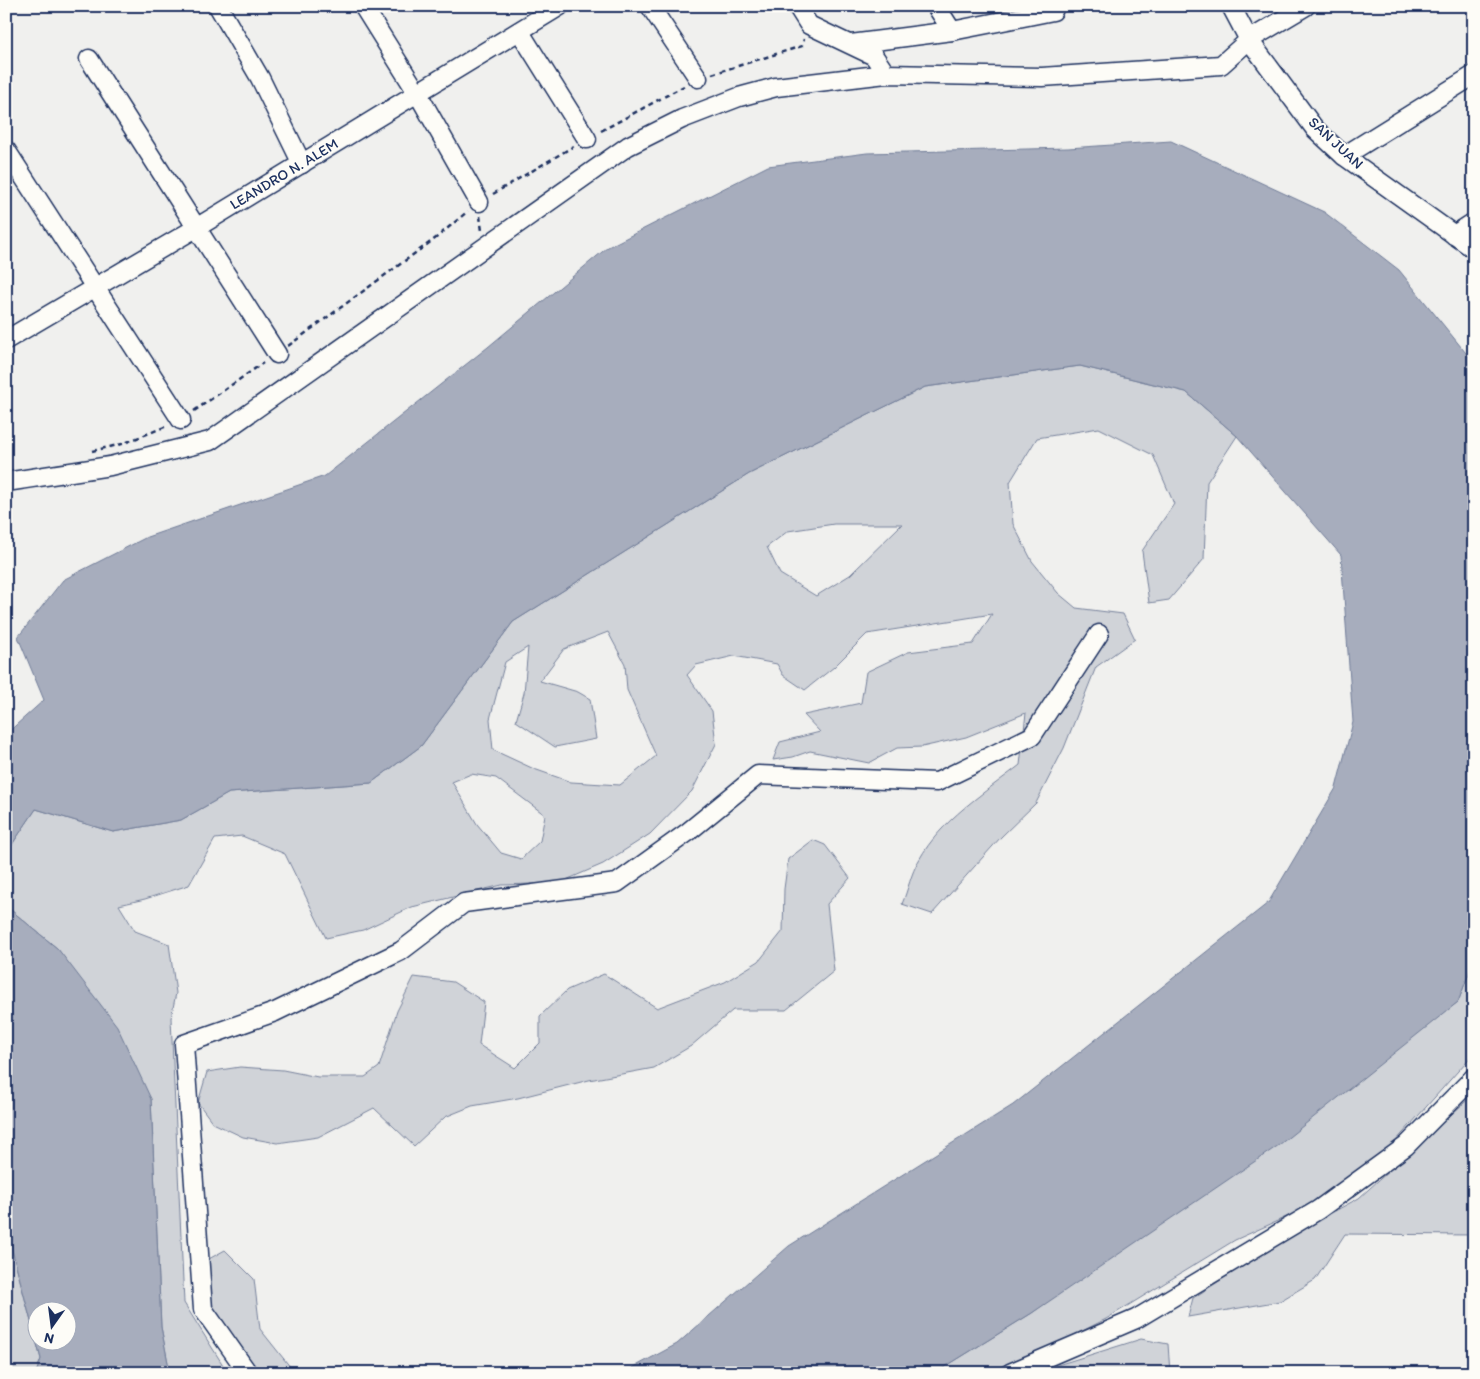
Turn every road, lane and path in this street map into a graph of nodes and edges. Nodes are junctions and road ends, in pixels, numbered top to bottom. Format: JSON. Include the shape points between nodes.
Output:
{"nodes":[{"id":1,"x":218,"y":6,"type":"edge"},
{"id":2,"x":363,"y":6,"type":"edge"},
{"id":3,"x":560,"y":6,"type":"edge"},
{"id":4,"x":650,"y":6,"type":"edge"},
{"id":5,"x":797,"y":6,"type":"edge"},
{"id":6,"x":936,"y":6,"type":"edge"},
{"id":7,"x":1055,"y":6,"type":"edge"},
{"id":8,"x":1231,"y":6,"type":"edge"},
{"id":9,"x":1306,"y":6,"type":"edge"},
{"id":10,"x":809,"y":26,"type":"junction"},
{"id":11,"x":952,"y":31,"type":"junction"},
{"id":12,"x":520,"y":32,"type":"junction"},
{"id":13,"x":1249,"y":40,"type":"junction"},
{"id":14,"x":851,"y":44,"type":"junction"},
{"id":15,"x":89,"y":59,"type":"dead end"},
{"id":16,"x":886,"y":74,"type":"junction"},
{"id":17,"x":1474,"y":75,"type":"edge"},
{"id":18,"x":698,"y":78,"type":"junction"},
{"id":19,"x":418,"y":94,"type":"junction"},
{"id":20,"x":587,"y":138,"type":"junction"},
{"id":21,"x":6,"y":150,"type":"edge"},
{"id":22,"x":1344,"y":156,"type":"junction"},
{"id":23,"x":302,"y":164,"type":"junction"},
{"id":24,"x":478,"y":202,"type":"junction"},
{"id":25,"x":1474,"y":222,"type":"edge"},
{"id":26,"x":196,"y":228,"type":"junction"},
{"id":27,"x":1454,"y":235,"type":"junction"},
{"id":28,"x":484,"y":247,"type":"junction"},
{"id":29,"x":1474,"y":249,"type":"edge"},
{"id":30,"x":93,"y":287,"type":"junction"},
{"id":31,"x":6,"y":340,"type":"edge"},
{"id":32,"x":278,"y":354,"type":"junction"},
{"id":33,"x":181,"y":420,"type":"junction"},
{"id":34,"x":86,"y":453,"type":"dead end"},
{"id":35,"x":6,"y":482,"type":"edge"},
{"id":36,"x":1099,"y":634,"type":"dead end"},
{"id":37,"x":1474,"y":1077,"type":"edge"},
{"id":38,"x":248,"y":1373,"type":"edge"},
{"id":39,"x":1010,"y":1373,"type":"edge"}],
"edges":[{"from":1,"to":23,"type":"street","via":[[260,78]]},
{"from":2,"to":19,"type":"street"},
{"from":3,"to":12,"type":"street","name":"LEANDRO N. ALEM"},
{"from":4,"to":18,"type":"street"},
{"from":5,"to":10,"type":"street"},
{"from":6,"to":11,"type":"street"},
{"from":7,"to":11,"type":"street","via":[[1053,10]]},
{"from":8,"to":13,"type":"street","name":"SAN JUAN"},
{"from":9,"to":13,"type":"street"},
{"from":10,"to":14,"type":"street"},
{"from":10,"to":18,"type":"path","via":[[802,46]]},
{"from":11,"to":14,"type":"street"},
{"from":12,"to":19,"type":"street","name":"LEANDRO N. ALEM"},
{"from":12,"to":20,"type":"street"},
{"from":13,"to":16,"type":"street","via":[[1220,65],[1042,76]]},
{"from":13,"to":22,"type":"street","name":"SAN JUAN","via":[[1315,129]]},
{"from":14,"to":16,"type":"street","via":[[874,56]]},
{"from":15,"to":26,"type":"street"},
{"from":16,"to":28,"type":"street","via":[[776,88],[739,97],[682,119],[628,146]]},
{"from":17,"to":22,"type":"street"},
{"from":18,"to":20,"type":"path"},
{"from":19,"to":23,"type":"street","name":"LEANDRO N. ALEM"},
{"from":19,"to":24,"type":"street"},
{"from":20,"to":24,"type":"path"},
{"from":21,"to":30,"type":"street"},
{"from":22,"to":27,"type":"street","name":"SAN JUAN"},
{"from":23,"to":26,"type":"street","name":"LEANDRO N. ALEM"},
{"from":24,"to":28,"type":"path"},
{"from":24,"to":32,"type":"path","via":[[436,238]]},
{"from":25,"to":27,"type":"street"},
{"from":26,"to":30,"type":"street","name":"LEANDRO N. ALEM"},
{"from":26,"to":32,"type":"street"},
{"from":27,"to":29,"type":"street","name":"SAN JUAN"},
{"from":28,"to":35,"type":"street","via":[[210,441],[110,466]]},
{"from":30,"to":31,"type":"street","name":"LEANDRO N. ALEM"},
{"from":30,"to":33,"type":"street"},
{"from":32,"to":33,"type":"path"},
{"from":33,"to":34,"type":"path","via":[[122,444]]},
{"from":36,"to":38,"type":"street","via":[[1032,736],[938,782],[758,775],[688,832],[617,883],[464,902],[392,955],[275,1012],[184,1044],[203,1309]]},
{"from":37,"to":39,"type":"street","via":[[1406,1146],[1318,1210],[1136,1319]]}]}
